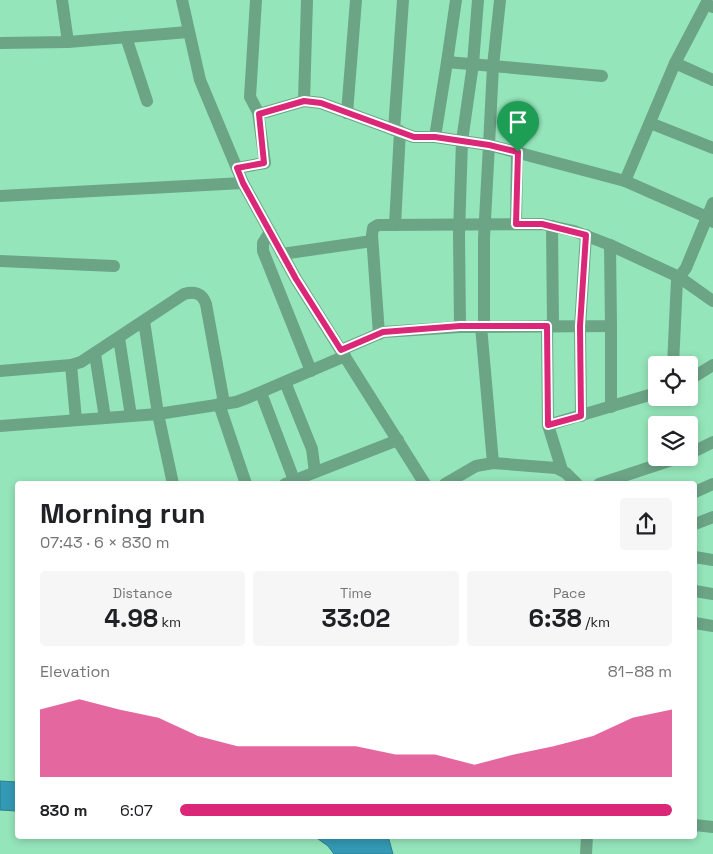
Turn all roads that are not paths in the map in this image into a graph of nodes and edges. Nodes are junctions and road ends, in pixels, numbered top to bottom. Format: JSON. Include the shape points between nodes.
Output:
{"nodes":[{"id":1,"x":62,"y":0,"type":"edge"},
{"id":2,"x":182,"y":0,"type":"edge"},
{"id":3,"x":256,"y":0,"type":"edge"},
{"id":4,"x":307,"y":0,"type":"edge"},
{"id":5,"x":356,"y":0,"type":"edge"},
{"id":6,"x":403,"y":0,"type":"edge"},
{"id":7,"x":456,"y":0,"type":"edge"},
{"id":8,"x":478,"y":0,"type":"edge"},
{"id":9,"x":500,"y":0,"type":"edge"},
{"id":10,"x":709,"y":4,"type":"edge"},
{"id":11,"x":188,"y":32,"type":"junction"},
{"id":12,"x":126,"y":37,"type":"junction"},
{"id":13,"x":68,"y":42,"type":"junction"},
{"id":14,"x":0,"y":43,"type":"edge"},
{"id":15,"x":447,"y":62,"type":"junction"},
{"id":16,"x":675,"y":63,"type":"junction"},
{"id":17,"x":473,"y":64,"type":"junction"},
{"id":18,"x":492,"y":66,"type":"junction"},
{"id":19,"x":602,"y":76,"type":"dead end"},
{"id":20,"x":713,"y":80,"type":"edge"},
{"id":21,"x":304,"y":101,"type":"junction"},
{"id":22,"x":147,"y":102,"type":"dead end"},
{"id":23,"x":347,"y":112,"type":"junction"},
{"id":24,"x":259,"y":114,"type":"junction"},
{"id":25,"x":650,"y":123,"type":"junction"},
{"id":26,"x":397,"y":130,"type":"junction"},
{"id":27,"x":435,"y":137,"type":"junction"},
{"id":28,"x":462,"y":141,"type":"junction"},
{"id":29,"x":489,"y":145,"type":"junction"},
{"id":30,"x":713,"y":148,"type":"edge"},
{"id":31,"x":518,"y":152,"type":"junction"},
{"id":32,"x":237,"y":168,"type":"junction"},
{"id":33,"x":625,"y":182,"type":"junction"},
{"id":34,"x":243,"y":183,"type":"junction"},
{"id":35,"x":0,"y":196,"type":"edge"},
{"id":36,"x":713,"y":203,"type":"edge"},
{"id":37,"x":710,"y":220,"type":"edge"},
{"id":38,"x":460,"y":224,"type":"junction"},
{"id":39,"x":485,"y":224,"type":"junction"},
{"id":40,"x":516,"y":224,"type":"junction"},
{"id":41,"x":395,"y":225,"type":"junction"},
{"id":42,"x":552,"y":226,"type":"junction"},
{"id":43,"x":270,"y":232,"type":"junction"},
{"id":44,"x":586,"y":235,"type":"junction"},
{"id":45,"x":372,"y":241,"type":"junction"},
{"id":46,"x":610,"y":245,"type":"junction"},
{"id":47,"x":282,"y":254,"type":"junction"},
{"id":48,"x":0,"y":261,"type":"edge"},
{"id":49,"x":114,"y":266,"type":"dead end"},
{"id":50,"x":679,"y":277,"type":"junction"},
{"id":51,"x":713,"y":301,"type":"edge"},
{"id":52,"x":144,"y":321,"type":"junction"},
{"id":53,"x":460,"y":326,"type":"junction"},
{"id":54,"x":483,"y":326,"type":"junction"},
{"id":55,"x":550,"y":326,"type":"junction"},
{"id":56,"x":580,"y":326,"type":"junction"},
{"id":57,"x":611,"y":326,"type":"junction"},
{"id":58,"x":379,"y":334,"type":"junction"},
{"id":59,"x":119,"y":338,"type":"junction"},
{"id":60,"x":343,"y":353,"type":"junction"},
{"id":61,"x":95,"y":354,"type":"junction"},
{"id":62,"x":673,"y":356,"type":"edge"},
{"id":63,"x":71,"y":365,"type":"junction"},
{"id":64,"x":713,"y":365,"type":"edge"},
{"id":65,"x":0,"y":371,"type":"edge"},
{"id":66,"x":311,"y":371,"type":"junction"},
{"id":67,"x":698,"y":374,"type":"edge"},
{"id":68,"x":285,"y":382,"type":"junction"},
{"id":69,"x":261,"y":393,"type":"junction"},
{"id":70,"x":648,"y":395,"type":"edge"},
{"id":71,"x":222,"y":404,"type":"junction"},
{"id":72,"x":611,"y":407,"type":"junction"},
{"id":73,"x":158,"y":414,"type":"junction"},
{"id":74,"x":131,"y":416,"type":"junction"},
{"id":75,"x":581,"y":416,"type":"junction"},
{"id":76,"x":105,"y":418,"type":"junction"},
{"id":77,"x":76,"y":420,"type":"junction"},
{"id":78,"x":548,"y":425,"type":"junction"},
{"id":79,"x":0,"y":426,"type":"edge"},
{"id":80,"x":398,"y":440,"type":"junction"},
{"id":81,"x":713,"y":442,"type":"edge"},
{"id":82,"x":698,"y":450,"type":"edge"},
{"id":83,"x":493,"y":463,"type":"junction"},
{"id":84,"x":654,"y":466,"type":"edge"},
{"id":85,"x":562,"y":470,"type":"junction"},
{"id":86,"x":315,"y":472,"type":"junction"},
{"id":87,"x":172,"y":481,"type":"edge"},
{"id":88,"x":245,"y":481,"type":"edge"},
{"id":89,"x":289,"y":481,"type":"edge"},
{"id":90,"x":292,"y":481,"type":"edge"},
{"id":91,"x":423,"y":481,"type":"edge"},
{"id":92,"x":450,"y":481,"type":"edge"},
{"id":93,"x":574,"y":481,"type":"edge"},
{"id":94,"x":608,"y":481,"type":"edge"},
{"id":95,"x":713,"y":484,"type":"edge"},
{"id":96,"x":697,"y":491,"type":"edge"},
{"id":97,"x":713,"y":517,"type":"edge"},
{"id":98,"x":697,"y":523,"type":"edge"},
{"id":99,"x":697,"y":557,"type":"edge"},
{"id":100,"x":713,"y":560,"type":"edge"},
{"id":101,"x":697,"y":591,"type":"edge"},
{"id":102,"x":713,"y":594,"type":"edge"},
{"id":103,"x":697,"y":623,"type":"edge"},
{"id":104,"x":713,"y":626,"type":"edge"},
{"id":105,"x":697,"y":825,"type":"edge"},
{"id":106,"x":713,"y":827,"type":"edge"},
{"id":107,"x":587,"y":839,"type":"edge"},
{"id":108,"x":586,"y":854,"type":"edge"}],
"edges":[{"from":1,"to":13,"type":"street"},
{"from":2,"to":11,"type":"street"},
{"from":3,"to":24,"type":"street","via":[[250,97]]},
{"from":4,"to":21,"type":"street"},
{"from":5,"to":23,"type":"street"},
{"from":6,"to":26,"type":"street"},
{"from":7,"to":15,"type":"street"},
{"from":8,"to":17,"type":"street"},
{"from":9,"to":18,"type":"street"},
{"from":10,"to":16,"type":"street"},
{"from":11,"to":12,"type":"street"},
{"from":11,"to":32,"type":"street","via":[[200,80]]},
{"from":12,"to":13,"type":"street"},
{"from":12,"to":22,"type":"street"},
{"from":13,"to":14,"type":"street"},
{"from":15,"to":17,"type":"street"},
{"from":15,"to":27,"type":"street"},
{"from":16,"to":20,"type":"street"},
{"from":16,"to":25,"type":"street"},
{"from":17,"to":18,"type":"street"},
{"from":17,"to":28,"type":"street"},
{"from":18,"to":19,"type":"street"},
{"from":18,"to":29,"type":"street"},
{"from":21,"to":23,"type":"street"},
{"from":21,"to":24,"type":"street"},
{"from":23,"to":26,"type":"street"},
{"from":24,"to":32,"type":"street","via":[[264,163]]},
{"from":25,"to":30,"type":"street"},
{"from":25,"to":33,"type":"street"},
{"from":26,"to":27,"type":"street","via":[[414,137]]},
{"from":26,"to":41,"type":"street"},
{"from":27,"to":28,"type":"street"},
{"from":28,"to":29,"type":"street"},
{"from":28,"to":38,"type":"street"},
{"from":29,"to":31,"type":"street"},
{"from":29,"to":39,"type":"street"},
{"from":31,"to":33,"type":"street"},
{"from":31,"to":40,"type":"street"},
{"from":32,"to":34,"type":"street"},
{"from":33,"to":37,"type":"street"},
{"from":34,"to":35,"type":"street"},
{"from":34,"to":43,"type":"street"},
{"from":36,"to":37,"type":"street"},
{"from":37,"to":50,"type":"street"},
{"from":38,"to":39,"type":"street"},
{"from":38,"to":41,"type":"street"},
{"from":38,"to":53,"type":"street"},
{"from":39,"to":40,"type":"street"},
{"from":39,"to":54,"type":"street"},
{"from":40,"to":42,"type":"street"},
{"from":41,"to":45,"type":"street","via":[[373,228]]},
{"from":42,"to":44,"type":"street"},
{"from":42,"to":55,"type":"street"},
{"from":43,"to":47,"type":"street"},
{"from":43,"to":66,"type":"street","via":[[263,251]]},
{"from":44,"to":46,"type":"street"},
{"from":44,"to":56,"type":"street"},
{"from":45,"to":47,"type":"street"},
{"from":45,"to":58,"type":"street"},
{"from":46,"to":50,"type":"street"},
{"from":46,"to":57,"type":"street"},
{"from":47,"to":60,"type":"street"},
{"from":48,"to":49,"type":"street"},
{"from":50,"to":51,"type":"street"},
{"from":50,"to":62,"type":"street"},
{"from":52,"to":59,"type":"street"},
{"from":52,"to":71,"type":"street","via":[[184,294],[199,293],[204,297]]},
{"from":52,"to":73,"type":"street"},
{"from":53,"to":54,"type":"street"},
{"from":53,"to":58,"type":"street"},
{"from":54,"to":55,"type":"street"},
{"from":54,"to":83,"type":"street"},
{"from":55,"to":56,"type":"street"},
{"from":55,"to":78,"type":"street"},
{"from":56,"to":57,"type":"street"},
{"from":56,"to":75,"type":"street"},
{"from":57,"to":72,"type":"street"},
{"from":58,"to":60,"type":"street"},
{"from":59,"to":61,"type":"street"},
{"from":59,"to":74,"type":"street"},
{"from":60,"to":66,"type":"street"},
{"from":60,"to":80,"type":"street"},
{"from":61,"to":63,"type":"street"},
{"from":61,"to":76,"type":"street"},
{"from":63,"to":65,"type":"street"},
{"from":63,"to":77,"type":"street"},
{"from":64,"to":67,"type":"street"},
{"from":66,"to":68,"type":"street"},
{"from":68,"to":69,"type":"street"},
{"from":68,"to":86,"type":"street","via":[[312,449]]},
{"from":69,"to":71,"type":"street"},
{"from":69,"to":89,"type":"street"},
{"from":70,"to":72,"type":"street"},
{"from":71,"to":73,"type":"street"},
{"from":71,"to":88,"type":"street"},
{"from":72,"to":75,"type":"street"},
{"from":73,"to":74,"type":"street"},
{"from":73,"to":87,"type":"street"},
{"from":74,"to":76,"type":"street"},
{"from":75,"to":78,"type":"street"},
{"from":76,"to":77,"type":"street"},
{"from":77,"to":79,"type":"street"},
{"from":78,"to":85,"type":"street"},
{"from":80,"to":86,"type":"street"},
{"from":80,"to":91,"type":"street"},
{"from":81,"to":82,"type":"street"},
{"from":83,"to":85,"type":"street"},
{"from":83,"to":92,"type":"street","via":[[476,466]]},
{"from":84,"to":94,"type":"street"},
{"from":85,"to":93,"type":"street"},
{"from":86,"to":90,"type":"street"},
{"from":95,"to":96,"type":"street"},
{"from":97,"to":98,"type":"street"},
{"from":99,"to":100,"type":"street"},
{"from":101,"to":102,"type":"street"},
{"from":103,"to":104,"type":"street"},
{"from":105,"to":106,"type":"street"},
{"from":107,"to":108,"type":"street"}]}
